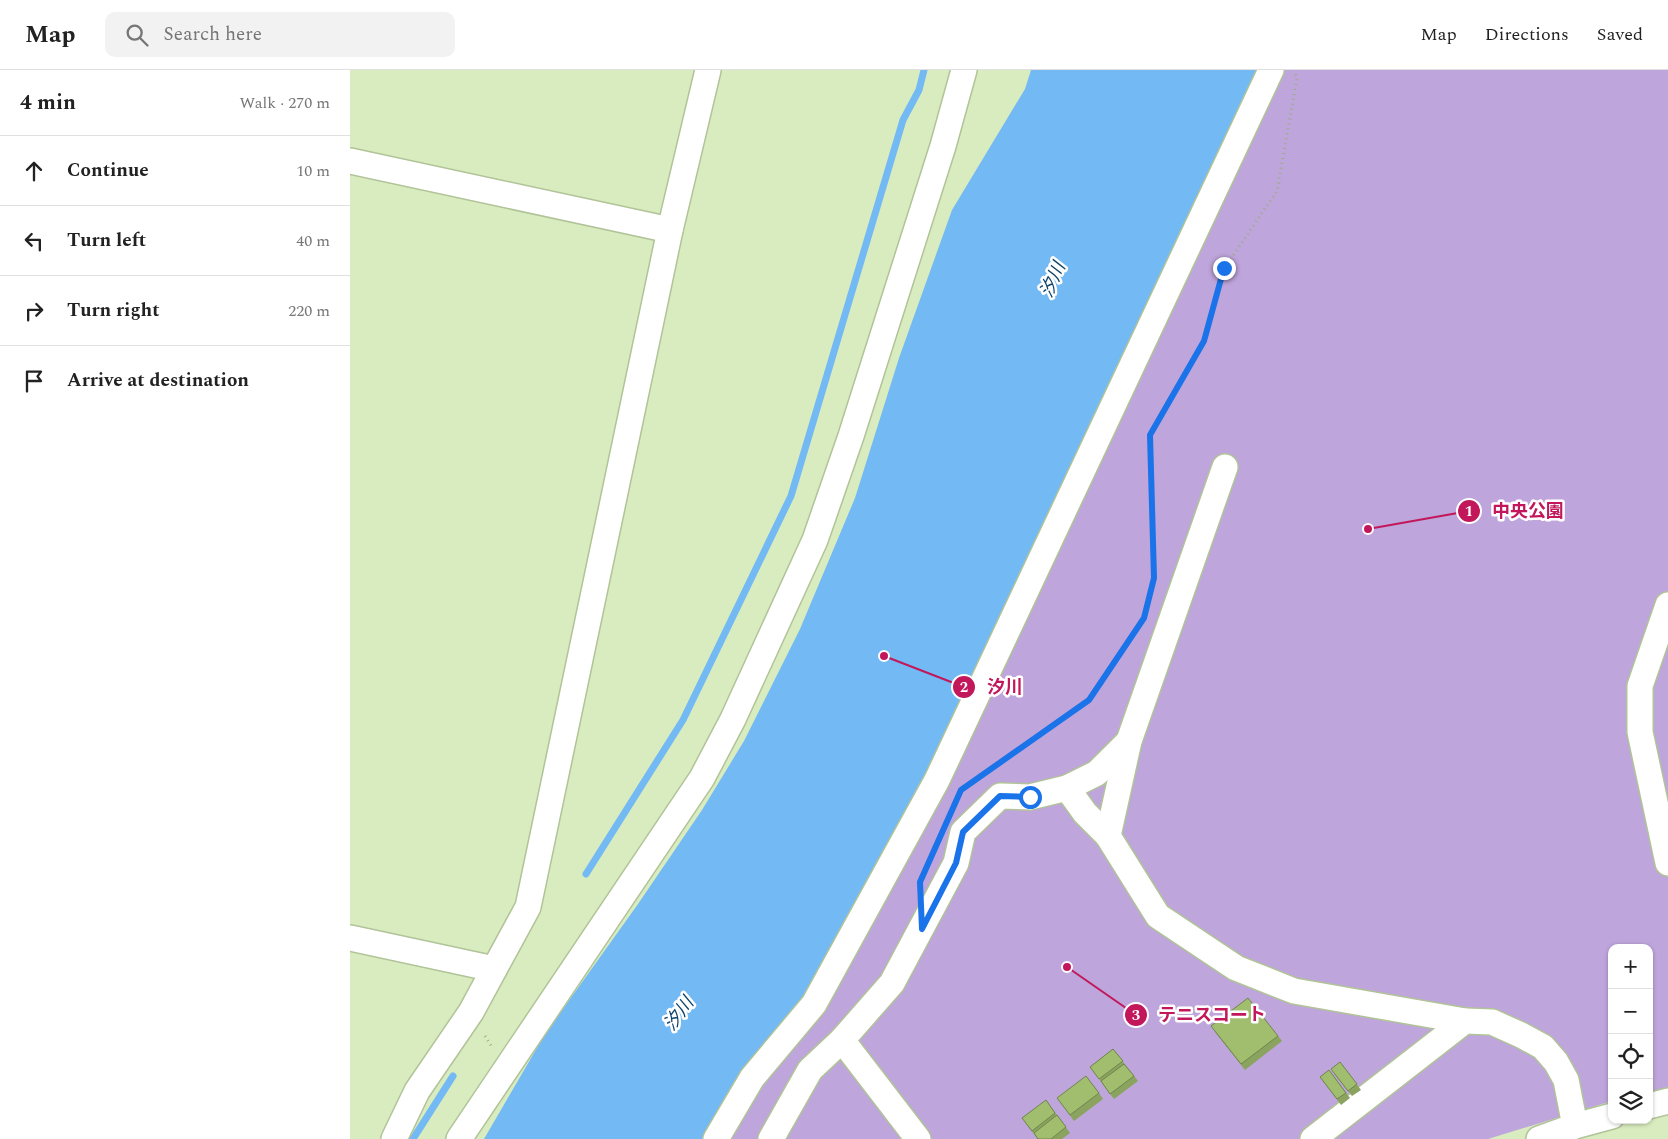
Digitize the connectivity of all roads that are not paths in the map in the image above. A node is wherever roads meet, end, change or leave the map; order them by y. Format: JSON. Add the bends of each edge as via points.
{"nodes":[{"id":1,"x":708,"y":70,"type":"edge"},
{"id":2,"x":964,"y":70,"type":"edge"},
{"id":3,"x":1270,"y":70,"type":"edge"},
{"id":4,"x":350,"y":161,"type":"edge"},
{"id":5,"x":670,"y":230,"type":"junction"},
{"id":6,"x":1226,"y":467,"type":"dead end"},
{"id":7,"x":1668,"y":605,"type":"edge"},
{"id":8,"x":1128,"y":741,"type":"junction"},
{"id":9,"x":1067,"y":788,"type":"junction"},
{"id":10,"x":1108,"y":836,"type":"junction"},
{"id":11,"x":1668,"y":863,"type":"edge"},
{"id":12,"x":350,"y":938,"type":"edge"},
{"id":13,"x":494,"y":969,"type":"junction"},
{"id":14,"x":1465,"y":1021,"type":"junction"},
{"id":15,"x":842,"y":1040,"type":"junction"},
{"id":16,"x":1668,"y":1101,"type":"edge"},
{"id":17,"x":1653,"y":1105,"type":"edge"},
{"id":18,"x":1608,"y":1117,"type":"edge"},
{"id":19,"x":1575,"y":1126,"type":"junction"},
{"id":20,"x":394,"y":1139,"type":"edge"},
{"id":21,"x":459,"y":1139,"type":"edge"},
{"id":22,"x":716,"y":1139,"type":"edge"},
{"id":23,"x":771,"y":1139,"type":"edge"},
{"id":24,"x":918,"y":1139,"type":"edge"},
{"id":25,"x":1313,"y":1139,"type":"edge"},
{"id":26,"x":1539,"y":1139,"type":"edge"}],
"edges":[{"from":1,"to":5,"type":"street"},
{"from":2,"to":21,"type":"street","via":[[857,418],[811,549],[733,719],[702,778]]},
{"from":3,"to":22,"type":"street","via":[[937,780],[814,1004],[752,1078]]},
{"from":4,"to":5,"type":"street"},
{"from":5,"to":13,"type":"street","via":[[528,908]]},
{"from":6,"to":8,"type":"street"},
{"from":7,"to":11,"type":"street","via":[[1640,686],[1640,732]]},
{"from":8,"to":9,"type":"street","via":[[1097,773]]},
{"from":8,"to":10,"type":"street"},
{"from":9,"to":10,"type":"street","via":[[1085,813]]},
{"from":9,"to":15,"type":"street","via":[[1030,797],[1000,796],[963,832],[956,863],[892,983]]},
{"from":10,"to":14,"type":"street","via":[[1158,916],[1236,968],[1294,990]]},
{"from":12,"to":13,"type":"street"},
{"from":13,"to":20,"type":"street","via":[[471,1012],[417,1091]]},
{"from":14,"to":19,"type":"street","via":[[1492,1022],[1542,1047],[1566,1080]]},
{"from":14,"to":25,"type":"street"},
{"from":15,"to":23,"type":"street","via":[[810,1070]]},
{"from":15,"to":24,"type":"street"},
{"from":16,"to":17,"type":"street"},
{"from":18,"to":19,"type":"street"},
{"from":19,"to":26,"type":"street"}]}
